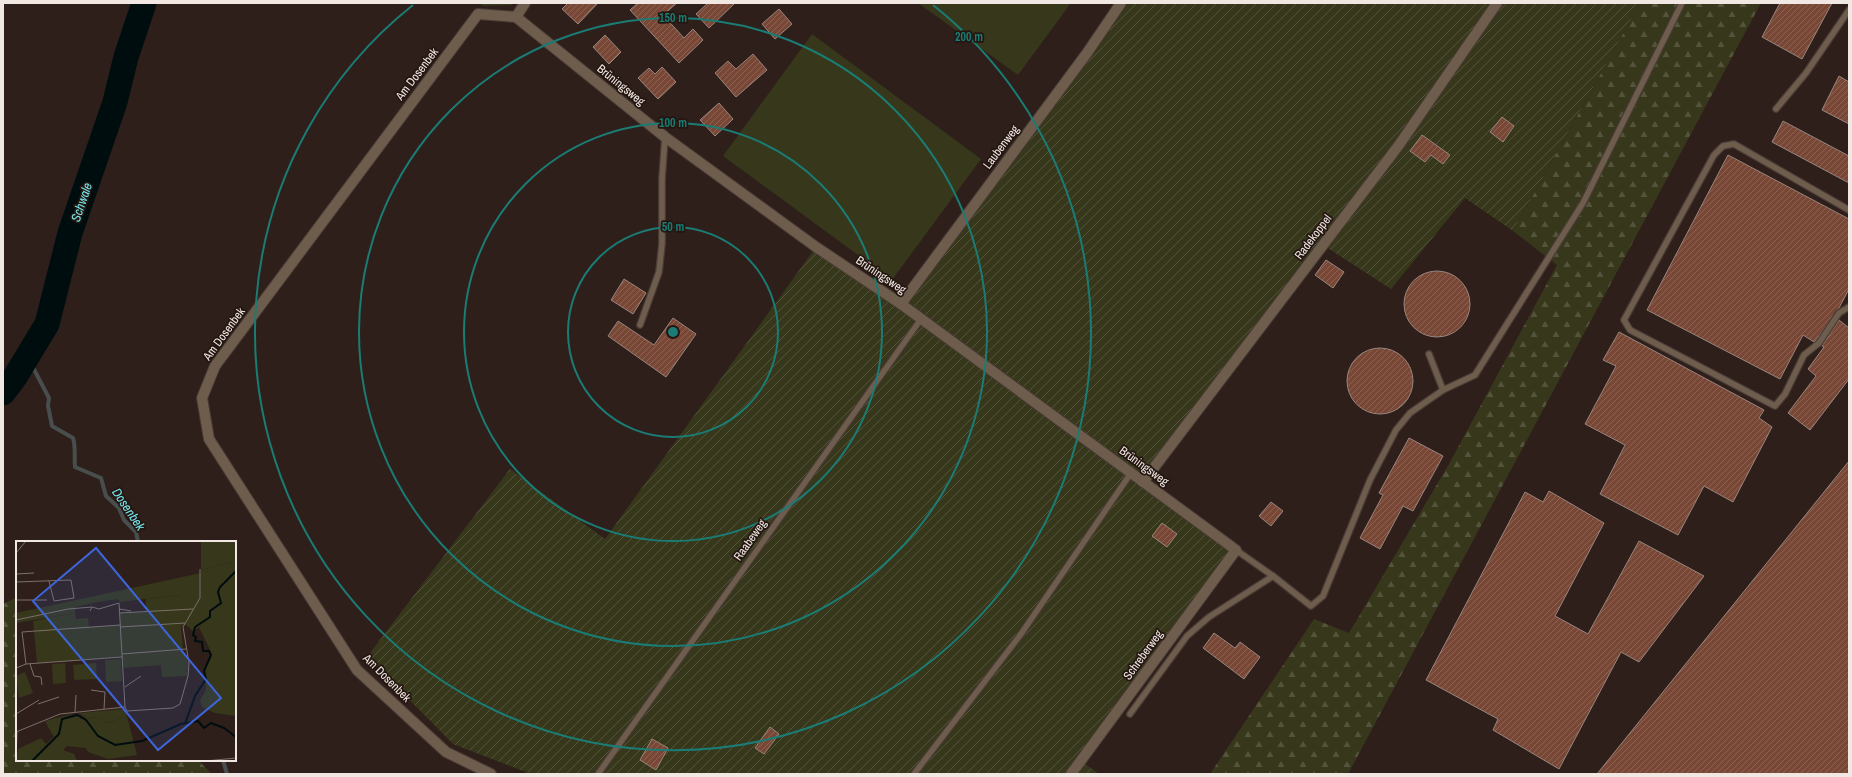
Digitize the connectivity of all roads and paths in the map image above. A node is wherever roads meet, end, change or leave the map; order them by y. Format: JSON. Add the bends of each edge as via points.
{"nodes":[{"id":1,"x":525,"y":3,"type":"edge"},
{"id":2,"x":1121,"y":3,"type":"edge"},
{"id":3,"x":1497,"y":3,"type":"edge"},
{"id":4,"x":1682,"y":3,"type":"edge"},
{"id":5,"x":1849,"y":10,"type":"edge"},
{"id":6,"x":516,"y":17,"type":"junction"},
{"id":7,"x":1776,"y":110,"type":"dead end"},
{"id":8,"x":665,"y":137,"type":"junction"},
{"id":9,"x":1849,"y":210,"type":"edge"},
{"id":10,"x":901,"y":304,"type":"junction"},
{"id":11,"x":1849,"y":307,"type":"edge"},
{"id":12,"x":921,"y":319,"type":"junction"},
{"id":13,"x":640,"y":325,"type":"dead end"},
{"id":14,"x":1429,"y":354,"type":"dead end"},
{"id":15,"x":1443,"y":390,"type":"junction"},
{"id":16,"x":1131,"y":473,"type":"junction"},
{"id":17,"x":1143,"y":482,"type":"junction"},
{"id":18,"x":1236,"y":550,"type":"junction"},
{"id":19,"x":1273,"y":576,"type":"junction"},
{"id":20,"x":1130,"y":714,"type":"dead end"},
{"id":21,"x":491,"y":774,"type":"edge"},
{"id":22,"x":598,"y":774,"type":"edge"},
{"id":23,"x":914,"y":774,"type":"edge"},
{"id":24,"x":1071,"y":774,"type":"edge"}],
"edges":[{"from":1,"to":6,"type":"street"},
{"from":2,"to":10,"type":"street","name":"Laubenweg","via":[[1087,53]]},
{"from":3,"to":17,"type":"street","name":"Radekoppel","via":[[1399,144]]},
{"from":4,"to":15,"type":"lane","via":[[1583,203],[1475,375]]},
{"from":5,"to":7,"type":"lane","via":[[1806,73]]},
{"from":6,"to":8,"type":"street","name":"Brüningsweg"},
{"from":6,"to":21,"type":"street","name":"Am Dosenbek","via":[[478,14],[215,366],[202,398],[209,439],[357,670],[446,752]]},
{"from":8,"to":10,"type":"street","name":"Brüningsweg","via":[[816,247]]},
{"from":8,"to":13,"type":"lane","via":[[659,272]]},
{"from":9,"to":11,"type":"lane","via":[[1734,144],[1723,146],[1714,155],[1624,320],[1630,330],[1775,406],[1785,394],[1804,355],[1819,343],[1839,313]]},
{"from":10,"to":12,"type":"street","name":"Brüningsweg"},
{"from":12,"to":16,"type":"street","name":"Brüningsweg"},
{"from":12,"to":22,"type":"lane","name":"Raabeweg"},
{"from":14,"to":15,"type":"lane"},
{"from":15,"to":19,"type":"lane","via":[[1410,413],[1396,430],[1370,480],[1323,596],[1312,606]]},
{"from":16,"to":17,"type":"street","name":"Brüningsweg"},
{"from":16,"to":23,"type":"lane","via":[[1021,634]]},
{"from":17,"to":18,"type":"street","name":"Brüningsweg"},
{"from":18,"to":19,"type":"lane"},
{"from":18,"to":24,"type":"street","name":"Schreberweg"},
{"from":19,"to":20,"type":"lane","via":[[1209,617],[1187,636]]}]}
